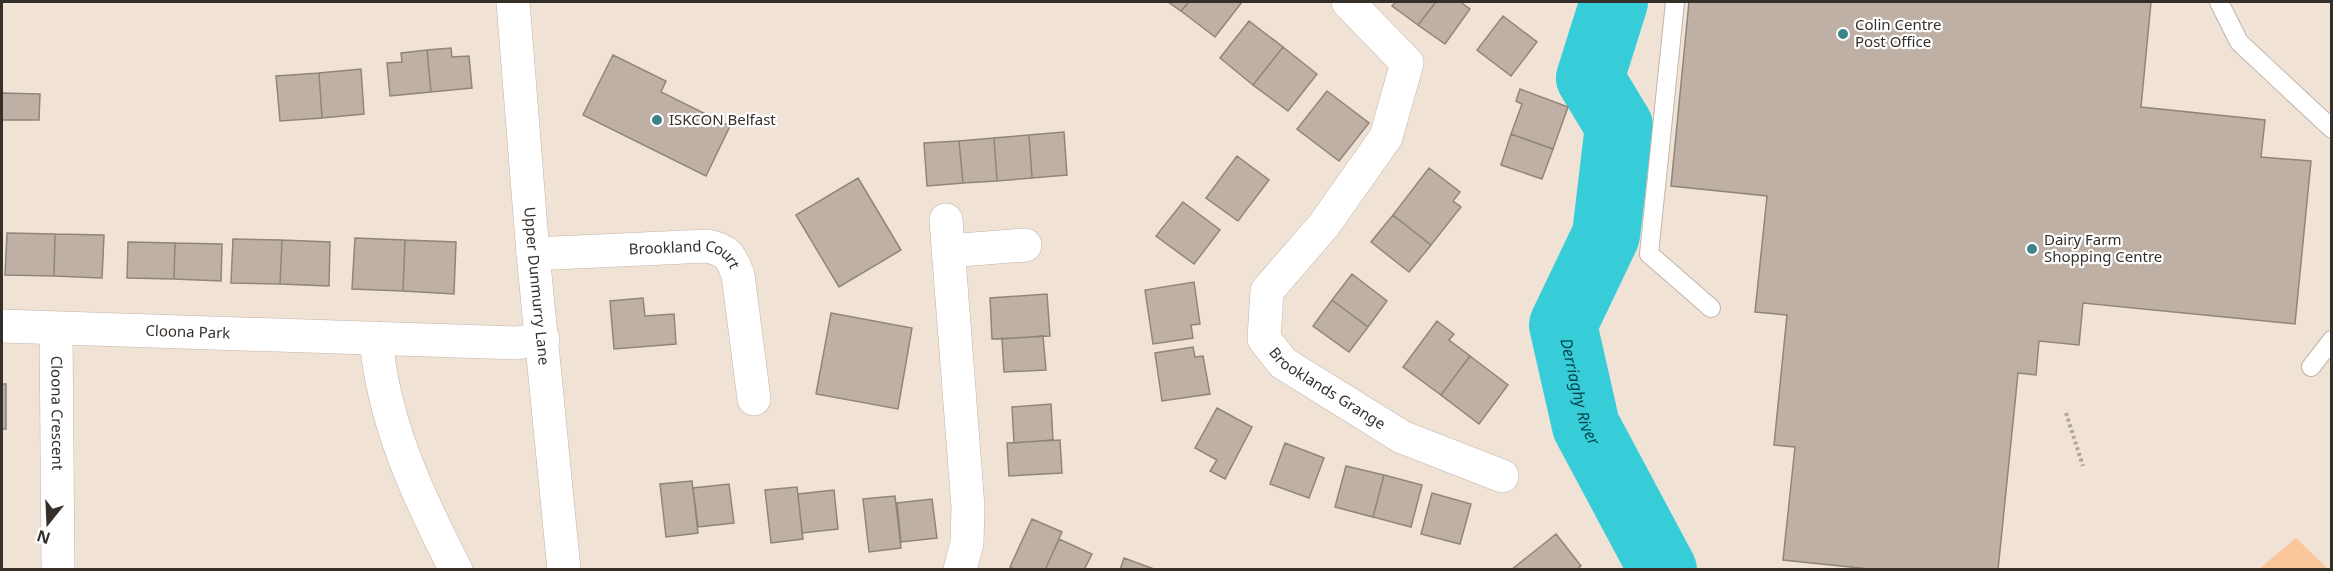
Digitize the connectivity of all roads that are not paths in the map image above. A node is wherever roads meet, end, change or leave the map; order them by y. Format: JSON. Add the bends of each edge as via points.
{"nodes":[{"id":1,"x":513,"y":2,"type":"edge"},
{"id":2,"x":1348,"y":2,"type":"edge"},
{"id":3,"x":1675,"y":2,"type":"edge"},
{"id":4,"x":2218,"y":2,"type":"edge"},
{"id":5,"x":2331,"y":129,"type":"edge"},
{"id":6,"x":1025,"y":244,"type":"dead end"},
{"id":7,"x":533,"y":254,"type":"junction"},
{"id":8,"x":1711,"y":308,"type":"dead end"},
{"id":9,"x":2,"y":326,"type":"edge"},
{"id":10,"x":56,"y":329,"type":"junction"},
{"id":11,"x":376,"y":338,"type":"junction"},
{"id":12,"x":543,"y":339,"type":"junction"},
{"id":13,"x":2331,"y":340,"type":"edge"},
{"id":14,"x":2311,"y":366,"type":"dead end"},
{"id":15,"x":754,"y":399,"type":"dead end"},
{"id":16,"x":1502,"y":476,"type":"dead end"},
{"id":17,"x":58,"y":570,"type":"edge"},
{"id":18,"x":456,"y":570,"type":"edge"},
{"id":19,"x":564,"y":570,"type":"edge"},
{"id":20,"x":960,"y":570,"type":"edge"}],
"edges":[{"from":1,"to":7,"type":"street","name":"Upper Dunmurry Lane"},
{"from":2,"to":16,"type":"street","name":"Brooklands Grange","via":[[1407,63],[1386,137],[1324,225],[1267,291],[1264,339],[1283,363],[1402,437]]},
{"from":3,"to":8,"type":"lane","via":[[1649,254]]},
{"from":4,"to":5,"type":"lane","via":[[2239,42]]},
{"from":6,"to":20,"type":"street","via":[[947,235],[968,507],[967,543]]},
{"from":7,"to":12,"type":"street","name":"Upper Dunmurry Lane"},
{"from":7,"to":15,"type":"street","name":"Brookland Court","via":[[707,246],[721,249],[732,259],[738,275]]},
{"from":9,"to":10,"type":"street","name":"Cloona Park"},
{"from":10,"to":11,"type":"street","name":"Cloona Park"},
{"from":10,"to":17,"type":"street","name":"Cloona Crescent"},
{"from":11,"to":12,"type":"street","name":"Cloona Park","via":[[516,343]]},
{"from":11,"to":18,"type":"street","via":[[383,391],[396,438],[418,496]]},
{"from":12,"to":19,"type":"street","name":"Upper Dunmurry Lane"},
{"from":13,"to":14,"type":"lane"}]}
